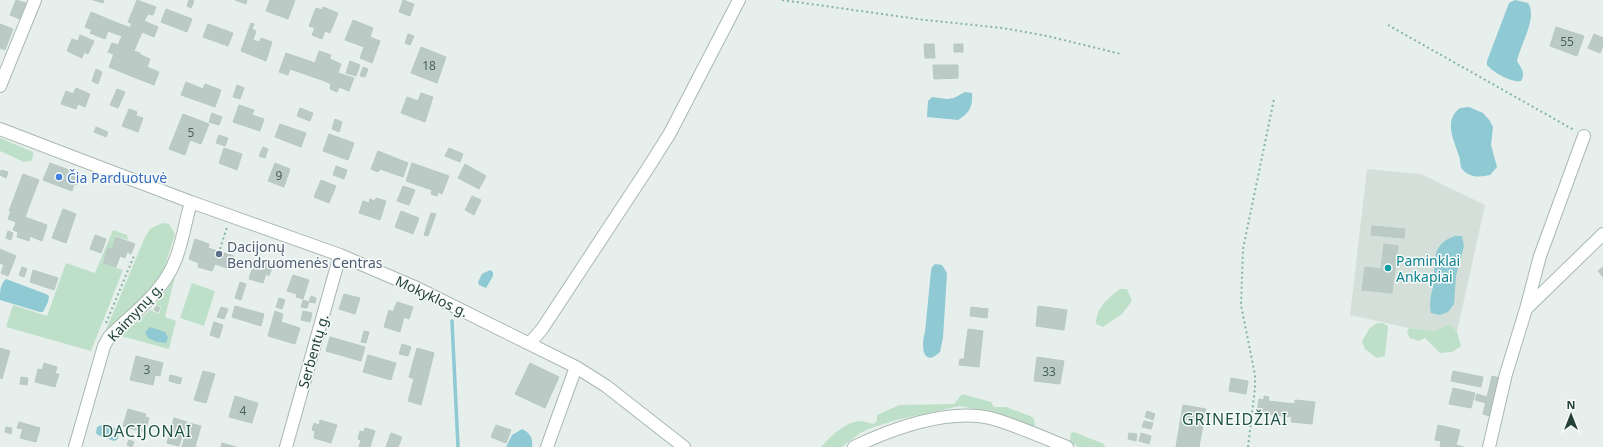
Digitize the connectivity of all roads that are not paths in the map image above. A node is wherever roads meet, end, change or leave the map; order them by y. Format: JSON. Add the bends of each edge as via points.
{"nodes":[{"id":1,"x":35,"y":0,"type":"edge"},
{"id":2,"x":738,"y":0,"type":"edge"},
{"id":3,"x":0,"y":86,"type":"edge"},
{"id":4,"x":0,"y":129,"type":"edge"},
{"id":5,"x":1584,"y":136,"type":"road end"},
{"id":6,"x":191,"y":202,"type":"junction"},
{"id":7,"x":1603,"y":234,"type":"edge"},
{"id":8,"x":340,"y":255,"type":"junction"},
{"id":9,"x":1526,"y":309,"type":"junction"},
{"id":10,"x":530,"y":343,"type":"junction"},
{"id":11,"x":576,"y":367,"type":"junction"},
{"id":12,"x":75,"y":447,"type":"edge"},
{"id":13,"x":286,"y":447,"type":"edge"},
{"id":14,"x":547,"y":447,"type":"edge"},
{"id":15,"x":684,"y":447,"type":"edge"},
{"id":16,"x":854,"y":447,"type":"edge"},
{"id":17,"x":1067,"y":447,"type":"edge"},
{"id":18,"x":1489,"y":447,"type":"edge"}],
"edges":[{"from":1,"to":3,"type":"street"},
{"from":2,"to":10,"type":"street","via":[[670,133],[542,329]]},
{"from":4,"to":6,"type":"street","name":"Mokyklos g."},
{"from":5,"to":9,"type":"street","via":[[1540,256]]},
{"from":6,"to":8,"type":"street","name":"Mokyklos g."},
{"from":6,"to":12,"type":"street","name":"Kaimynų g.","via":[[180,245],[169,274],[154,296],[109,337],[104,346]]},
{"from":7,"to":9,"type":"street"},
{"from":8,"to":10,"type":"street","name":"Mokyklos g.","via":[[417,288]]},
{"from":8,"to":13,"type":"street","name":"Serbentų g."},
{"from":9,"to":18,"type":"street","via":[[1506,374]]},
{"from":10,"to":11,"type":"street","name":"Mokyklos g."},
{"from":11,"to":14,"type":"street"},
{"from":11,"to":15,"type":"street","name":"Mokyklos g.","via":[[606,386]]},
{"from":16,"to":17,"type":"street","via":[[898,428],[962,415],[988,418]]}]}
